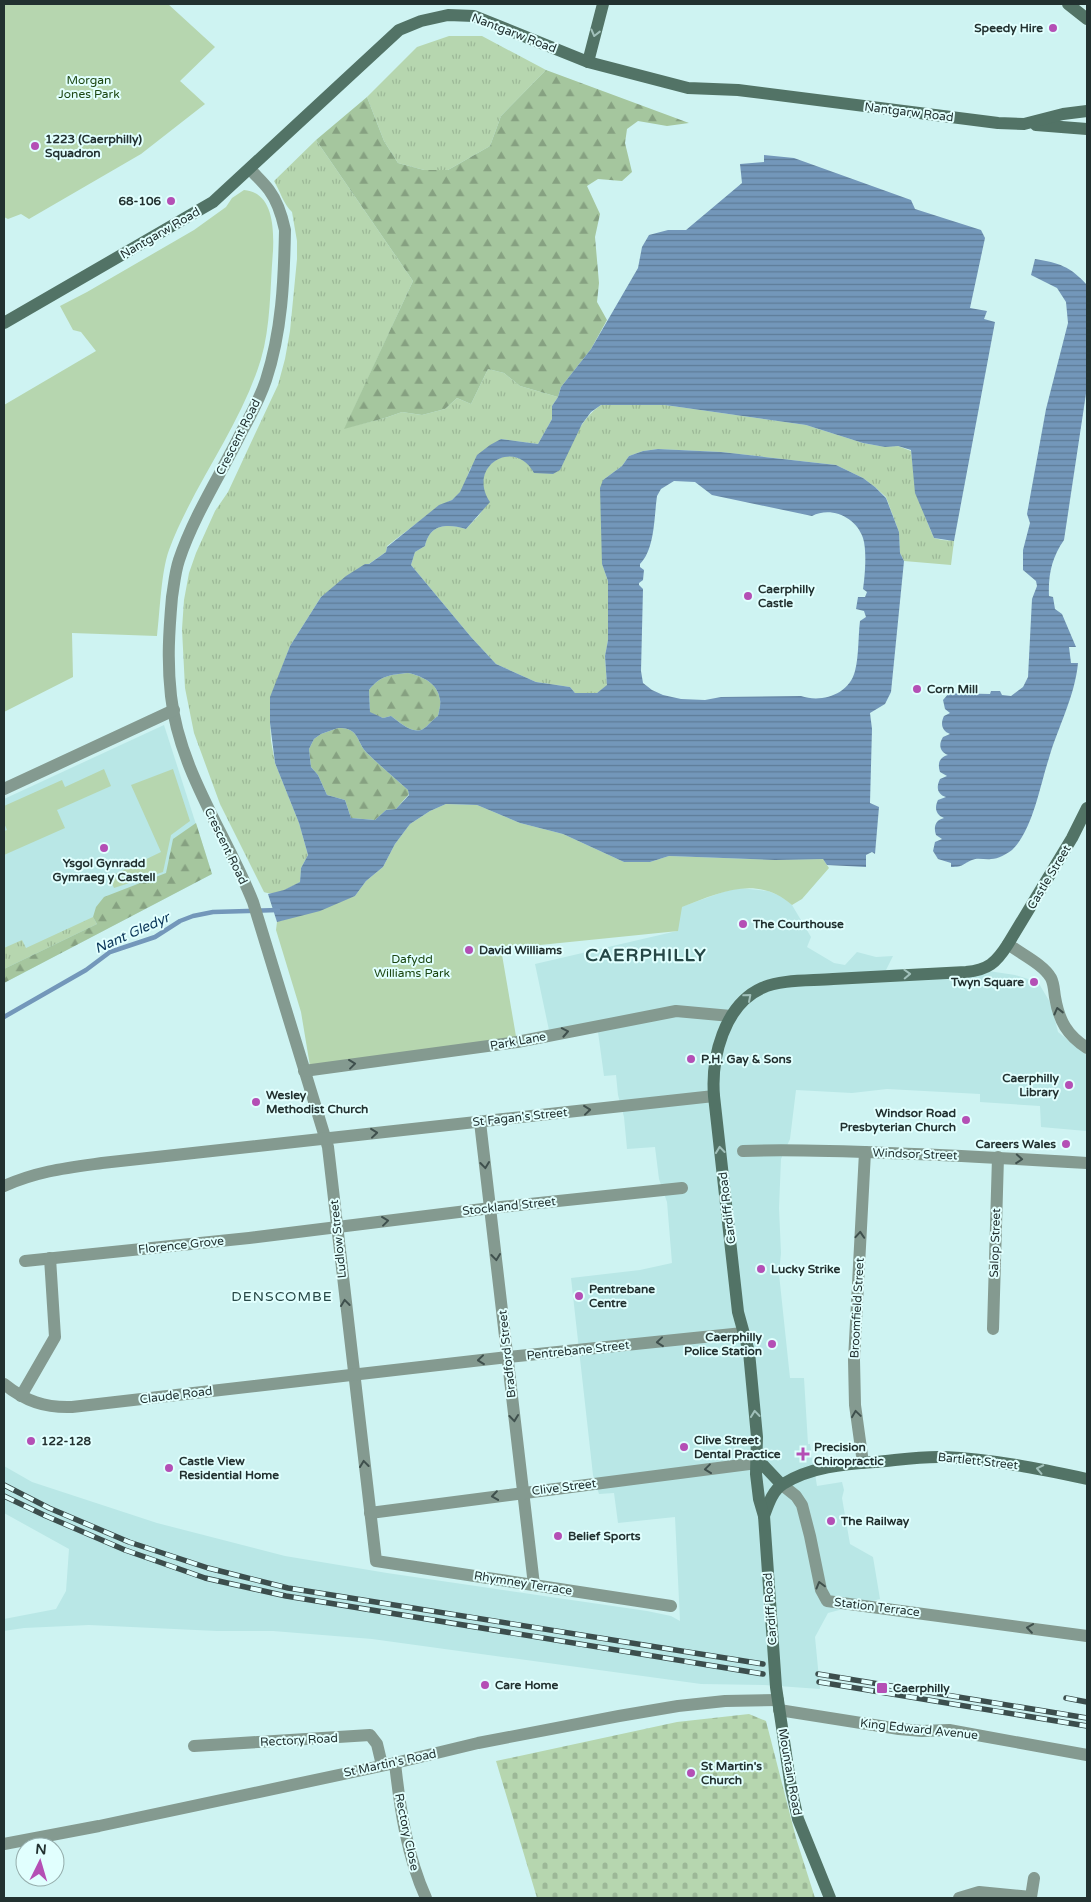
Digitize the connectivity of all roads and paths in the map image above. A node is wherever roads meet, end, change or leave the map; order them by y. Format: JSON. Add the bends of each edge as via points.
{"nodes":[{"id":1,"x":603,"y":4,"type":"edge"},
{"id":2,"x":1068,"y":4,"type":"edge"},
{"id":3,"x":1087,"y":19,"type":"edge"},
{"id":4,"x":588,"y":62,"type":"junction"},
{"id":5,"x":1087,"y":105,"type":"edge"},
{"id":6,"x":1087,"y":111,"type":"edge"},
{"id":7,"x":1063,"y":114,"type":"junction"},
{"id":8,"x":1024,"y":124,"type":"junction"},
{"id":9,"x":1085,"y":128,"type":"edge"},
{"id":10,"x":250,"y":169,"type":"junction"},
{"id":11,"x":4,"y":323,"type":"edge"},
{"id":12,"x":174,"y":710,"type":"junction"},
{"id":13,"x":4,"y":789,"type":"edge"},
{"id":14,"x":1087,"y":808,"type":"edge"},
{"id":15,"x":259,"y":922,"type":"joint"},
{"id":16,"x":1008,"y":944,"type":"junction"},
{"id":17,"x":731,"y":1016,"type":"junction"},
{"id":18,"x":1087,"y":1048,"type":"edge"},
{"id":19,"x":304,"y":1070,"type":"junction"},
{"id":20,"x":714,"y":1096,"type":"junction"},
{"id":21,"x":480,"y":1122,"type":"junction"},
{"id":22,"x":325,"y":1138,"type":"junction"},
{"id":23,"x":743,"y":1151,"type":"dead end"},
{"id":24,"x":865,"y":1152,"type":"junction"},
{"id":25,"x":998,"y":1157,"type":"junction"},
{"id":26,"x":1087,"y":1163,"type":"edge"},
{"id":27,"x":4,"y":1186,"type":"edge"},
{"id":28,"x":682,"y":1188,"type":"dead end"},
{"id":29,"x":491,"y":1208,"type":"junction"},
{"id":30,"x":336,"y":1226,"type":"junction"},
{"id":31,"x":50,"y":1258,"type":"junction"},
{"id":32,"x":25,"y":1261,"type":"dead end"},
{"id":33,"x":993,"y":1329,"type":"dead end"},
{"id":34,"x":743,"y":1333,"type":"junction"},
{"id":35,"x":508,"y":1357,"type":"junction"},
{"id":36,"x":354,"y":1376,"type":"junction"},
{"id":37,"x":4,"y":1384,"type":"edge"},
{"id":38,"x":21,"y":1396,"type":"junction"},
{"id":39,"x":757,"y":1463,"type":"junction"},
{"id":40,"x":863,"y":1463,"type":"junction"},
{"id":41,"x":1087,"y":1479,"type":"edge"},
{"id":42,"x":781,"y":1484,"type":"junction"},
{"id":43,"x":523,"y":1493,"type":"junction"},
{"id":44,"x":370,"y":1513,"type":"junction"},
{"id":45,"x":764,"y":1516,"type":"junction"},
{"id":46,"x":376,"y":1561,"type":"joint"},
{"id":47,"x":534,"y":1585,"type":"junction"},
{"id":48,"x":671,"y":1606,"type":"dead end"},
{"id":49,"x":1087,"y":1636,"type":"edge"},
{"id":50,"x":779,"y":1705,"type":"junction"},
{"id":51,"x":194,"y":1746,"type":"dead end"},
{"id":52,"x":1087,"y":1755,"type":"edge"},
{"id":53,"x":395,"y":1763,"type":"junction"},
{"id":54,"x":382,"y":1765,"type":"junction"},
{"id":55,"x":4,"y":1844,"type":"edge"},
{"id":56,"x":1034,"y":1878,"type":"dead end"},
{"id":57,"x":426,"y":1898,"type":"edge"},
{"id":58,"x":830,"y":1898,"type":"edge"},
{"id":59,"x":959,"y":1898,"type":"edge"}],
"edges":[{"from":1,"to":4,"type":"main road","one_way":true},
{"from":2,"to":3,"type":"main road"},
{"from":4,"to":8,"type":"main road","name":"Nantgarw Road","via":[[688,88],[738,90]]},
{"from":4,"to":10,"type":"main road","name":"Nantgarw Road","via":[[474,16],[448,15],[422,21],[399,30]]},
{"from":5,"to":7,"type":"main road"},
{"from":6,"to":7,"type":"main road","name":"Nantgarw Road"},
{"from":7,"to":8,"type":"main road","name":"Nantgarw Road"},
{"from":8,"to":9,"type":"main road"},
{"from":10,"to":11,"type":"main road","name":"Nantgarw Road","via":[[204,207]]},
{"from":10,"to":12,"type":"street","name":"Crescent Road","via":[[268,189],[283,221],[282,303],[275,350],[265,382],[178,562],[168,639]]},
{"from":12,"to":13,"type":"street"},
{"from":12,"to":15,"type":"street","name":"Crescent Road","via":[[182,743],[203,798],[241,872]]},
{"from":14,"to":16,"type":"main road","name":"Castle Street"},
{"from":15,"to":19,"type":"street","name":"Ludlow Street"},
{"from":17,"to":16,"type":"main road","name":"Cardiff Road","one_way":true,"via":[[754,992],[767,986],[976,971],[991,964]]},
{"from":18,"to":16,"type":"street","one_way":true,"via":[[1063,1025],[1051,978]]},
{"from":19,"to":17,"type":"street","name":"Park Lane","one_way":true,"via":[[516,1042],[676,1011]]},
{"from":17,"to":20,"type":"main road","name":"Cardiff Road","via":[[722,1035],[716,1062]]},
{"from":19,"to":22,"type":"street","name":"Ludlow Street"},
{"from":21,"to":20,"type":"street","name":"St Fagan's Street","one_way":true},
{"from":34,"to":20,"type":"main road","name":"Cardiff Road","one_way":true},
{"from":22,"to":21,"type":"street","name":"St Fagan's Street","one_way":true},
{"from":21,"to":29,"type":"street","name":"Bradford Street","one_way":true},
{"from":22,"to":27,"type":"street","via":[[52,1170]]},
{"from":22,"to":30,"type":"street","name":"Ludlow Street"},
{"from":23,"to":24,"type":"street","name":"Windsor Street"},
{"from":24,"to":25,"type":"street","name":"Windsor Street"},
{"from":40,"to":24,"type":"street","name":"Broomfield Street","one_way":true,"via":[[855,1405],[854,1360]]},
{"from":25,"to":26,"type":"street","name":"Windsor Street","one_way":true},
{"from":25,"to":33,"type":"street","name":"Salop Street"},
{"from":28,"to":29,"type":"street","name":"Stockland Street"},
{"from":30,"to":29,"type":"street","name":"Stockland Street","one_way":true},
{"from":29,"to":35,"type":"street","name":"Bradford Street","one_way":true},
{"from":30,"to":31,"type":"street","name":"Florence Grove"},
{"from":36,"to":30,"type":"street","name":"Ludlow Street","one_way":true},
{"from":31,"to":32,"type":"street","name":"Florence Grove"},
{"from":31,"to":38,"type":"street","via":[[56,1337]]},
{"from":34,"to":35,"type":"street","name":"Pentrebane Street","one_way":true},
{"from":39,"to":34,"type":"main road","name":"Cardiff Road","one_way":true,"via":[[749,1352]]},
{"from":35,"to":36,"type":"street","name":"Pentrebane Street","one_way":true},
{"from":35,"to":43,"type":"street","name":"Bradford Street","one_way":true},
{"from":36,"to":38,"type":"street","name":"Claude Road","via":[[72,1407],[40,1405]]},
{"from":44,"to":36,"type":"street","name":"Ludlow Street","one_way":true},
{"from":37,"to":38,"type":"street","name":"Claude Road"},
{"from":39,"to":42,"type":"main road","name":"Station Terrace"},
{"from":39,"to":43,"type":"street","name":"Clive Street","one_way":true},
{"from":39,"to":45,"type":"main road","name":"Cardiff Road","via":[[759,1499]]},
{"from":41,"to":40,"type":"main road","name":"Bartlett Street","one_way":true,"via":[[1019,1465],[954,1458]]},
{"from":40,"to":42,"type":"main road","name":"Bartlett Street","via":[[824,1468]]},
{"from":42,"to":45,"type":"main road","via":[[771,1496]]},
{"from":49,"to":42,"type":"street","name":"Station Terrace","one_way":true,"via":[[827,1601],[820,1590],[802,1505]]},
{"from":43,"to":44,"type":"street","name":"Clive Street","one_way":true},
{"from":43,"to":47,"type":"street","name":"Bradford Street"},
{"from":44,"to":46,"type":"street","name":"Ludlow Street"},
{"from":45,"to":50,"type":"main road","name":"Cardiff Road"},
{"from":46,"to":47,"type":"street","name":"Rhymney Terrace"},
{"from":47,"to":48,"type":"street","name":"Rhymney Terrace"},
{"from":50,"to":52,"type":"street","name":"King Edward Avenue","via":[[899,1729],[948,1730]]},
{"from":50,"to":53,"type":"street","name":"St Martin's Road","via":[[725,1701],[649,1711],[478,1743]]},
{"from":50,"to":58,"type":"main road","name":"Mountain Road","via":[[798,1819]]},
{"from":51,"to":54,"type":"street","name":"Rectory Road","via":[[370,1735],[377,1744]]},
{"from":53,"to":54,"type":"street","name":"St Martin's Road"},
{"from":53,"to":57,"type":"street","name":"Rectory Close","via":[[400,1807],[417,1878]]},
{"from":54,"to":55,"type":"street","name":"St Martin's Road"},
{"from":56,"to":59,"type":"street","via":[[1031,1897],[979,1892]]}]}
